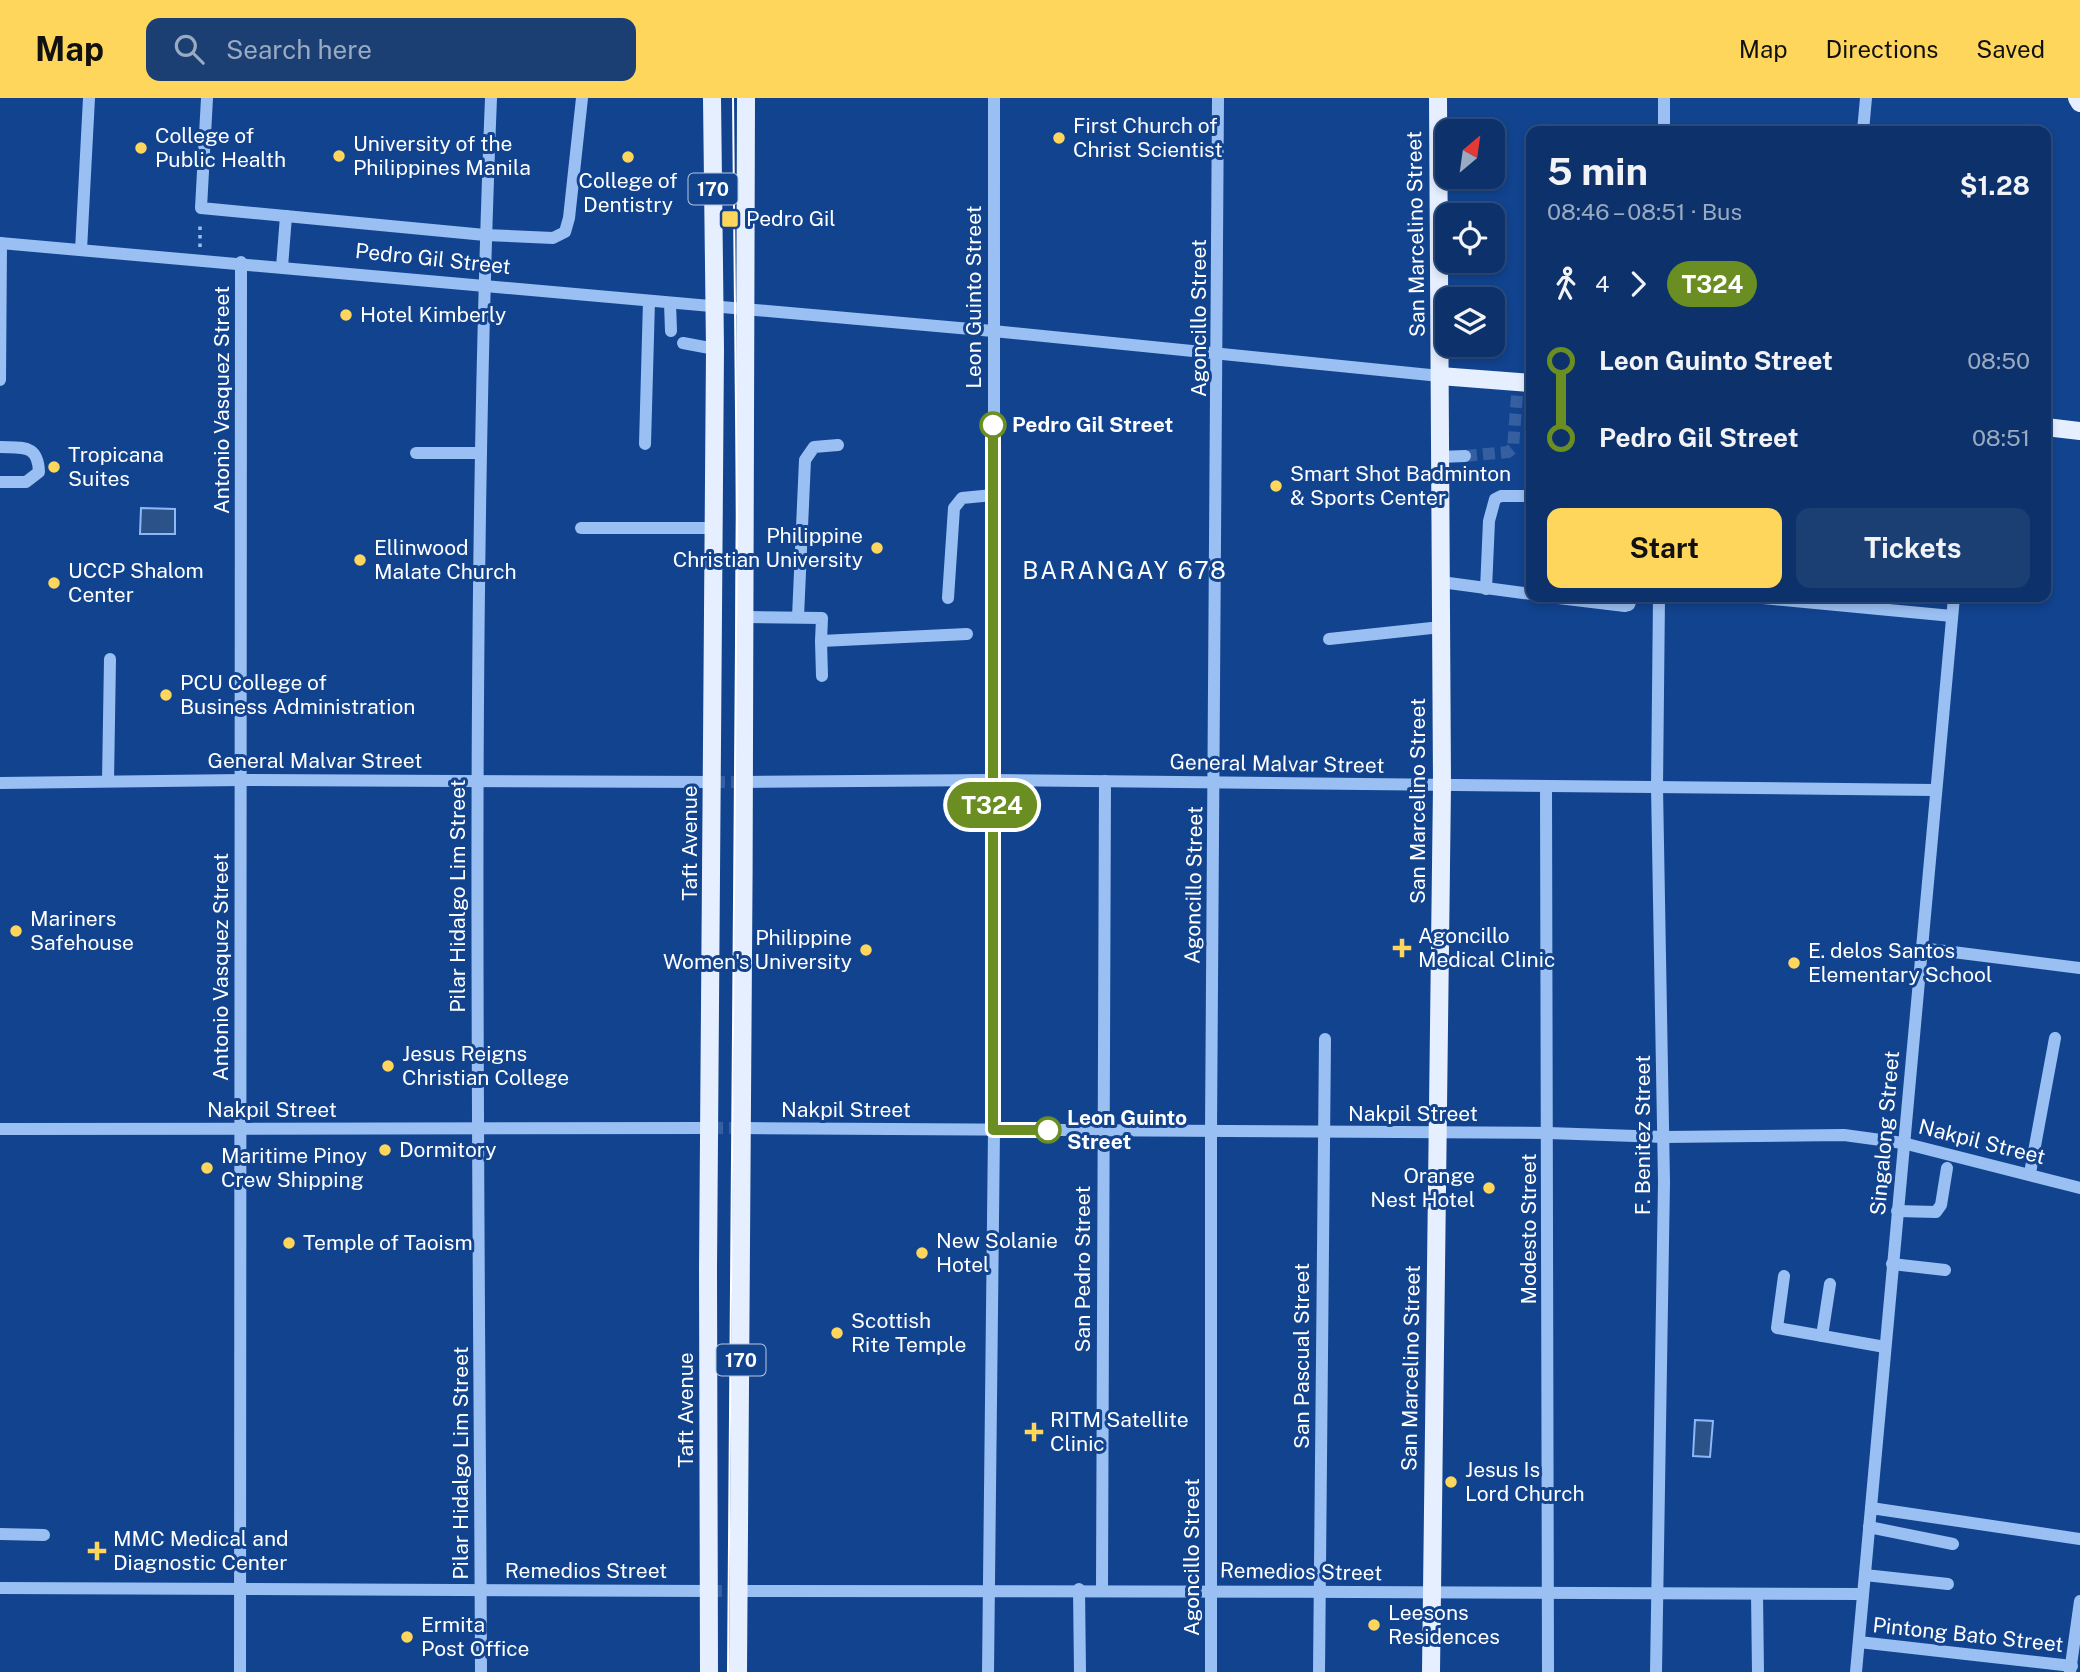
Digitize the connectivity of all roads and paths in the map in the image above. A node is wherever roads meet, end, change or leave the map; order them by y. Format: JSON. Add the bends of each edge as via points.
{"nodes":[{"id":1,"x":89,"y":98,"type":"edge"},
{"id":2,"x":207,"y":98,"type":"edge"},
{"id":3,"x":491,"y":98,"type":"edge"},
{"id":4,"x":582,"y":98,"type":"edge"},
{"id":5,"x":712,"y":98,"type":"edge"},
{"id":6,"x":746,"y":98,"type":"edge"},
{"id":7,"x":994,"y":98,"type":"edge"},
{"id":8,"x":1218,"y":98,"type":"edge"},
{"id":9,"x":1437,"y":98,"type":"edge"},
{"id":10,"x":1664,"y":98,"type":"edge"},
{"id":11,"x":1866,"y":98,"type":"edge"},
{"id":12,"x":2077,"y":98,"type":"edge"},
{"id":13,"x":2080,"y":103,"type":"edge"},
{"id":14,"x":1664,"y":126,"type":"edge"},
{"id":15,"x":1863,"y":126,"type":"edge"},
{"id":16,"x":286,"y":216,"type":"junction"},
{"id":17,"x":200,"y":232,"type":"dead end"},
{"id":18,"x":485,"y":236,"type":"junction"},
{"id":19,"x":0,"y":243,"type":"edge"},
{"id":20,"x":200,"y":249,"type":"dead end"},
{"id":21,"x":81,"y":250,"type":"junction"},
{"id":22,"x":241,"y":262,"type":"junction"},
{"id":23,"x":282,"y":267,"type":"junction"},
{"id":24,"x":485,"y":288,"type":"junction"},
{"id":25,"x":649,"y":302,"type":"junction"},
{"id":26,"x":670,"y":303,"type":"junction"},
{"id":27,"x":715,"y":307,"type":"junction"},
{"id":28,"x":747,"y":310,"type":"junction"},
{"id":29,"x":671,"y":331,"type":"dead end"},
{"id":30,"x":993,"y":331,"type":"junction"},
{"id":31,"x":684,"y":343,"type":"dead end"},
{"id":32,"x":715,"y":349,"type":"junction"},
{"id":33,"x":1219,"y":355,"type":"junction"},
{"id":34,"x":1440,"y":376,"type":"junction"},
{"id":35,"x":0,"y":380,"type":"edge"},
{"id":36,"x":1522,"y":387,"type":"edge"},
{"id":37,"x":2051,"y":428,"type":"edge"},
{"id":38,"x":2080,"y":431,"type":"edge"},
{"id":39,"x":645,"y":444,"type":"dead end"},
{"id":40,"x":838,"y":445,"type":"dead end"},
{"id":41,"x":0,"y":447,"type":"edge"},
{"id":42,"x":416,"y":453,"type":"dead end"},
{"id":43,"x":481,"y":453,"type":"junction"},
{"id":44,"x":1465,"y":456,"type":"tunnel mouth"},
{"id":45,"x":1439,"y":457,"type":"junction"},
{"id":46,"x":0,"y":482,"type":"edge"},
{"id":47,"x":993,"y":495,"type":"junction"},
{"id":48,"x":1526,"y":496,"type":"edge"},
{"id":49,"x":581,"y":528,"type":"dead end"},
{"id":50,"x":714,"y":528,"type":"junction"},
{"id":51,"x":1441,"y":582,"type":"junction"},
{"id":52,"x":1486,"y":589,"type":"junction"},
{"id":53,"x":1526,"y":593,"type":"edge"},
{"id":54,"x":948,"y":598,"type":"dead end"},
{"id":55,"x":1592,"y":602,"type":"edge"},
{"id":56,"x":1628,"y":602,"type":"edge"},
{"id":57,"x":1659,"y":602,"type":"edge"},
{"id":58,"x":1805,"y":602,"type":"edge"},
{"id":59,"x":1953,"y":602,"type":"edge"},
{"id":60,"x":1952,"y":616,"type":"junction"},
{"id":61,"x":747,"y":617,"type":"junction"},
{"id":62,"x":798,"y":617,"type":"junction"},
{"id":63,"x":1441,"y":627,"type":"junction"},
{"id":64,"x":967,"y":635,"type":"dead end"},
{"id":65,"x":1329,"y":639,"type":"dead end"},
{"id":66,"x":821,"y":641,"type":"junction"},
{"id":67,"x":110,"y":659,"type":"dead end"},
{"id":68,"x":822,"y":676,"type":"dead end"},
{"id":69,"x":241,"y":780,"type":"junction"},
{"id":70,"x":992,"y":780,"type":"junction"},
{"id":71,"x":108,"y":781,"type":"junction"},
{"id":72,"x":478,"y":781,"type":"junction"},
{"id":73,"x":1105,"y":781,"type":"junction"},
{"id":74,"x":713,"y":782,"type":"junction"},
{"id":75,"x":746,"y":782,"type":"junction"},
{"id":76,"x":1215,"y":782,"type":"junction"},
{"id":77,"x":0,"y":783,"type":"edge"},
{"id":78,"x":1442,"y":785,"type":"junction"},
{"id":79,"x":1546,"y":786,"type":"junction"},
{"id":80,"x":1657,"y":787,"type":"junction"},
{"id":81,"x":1934,"y":790,"type":"junction"},
{"id":82,"x":1921,"y":948,"type":"junction"},
{"id":83,"x":2080,"y":968,"type":"edge"},
{"id":84,"x":2055,"y":1038,"type":"dead end"},
{"id":85,"x":1325,"y":1039,"type":"dead end"},
{"id":86,"x":711,"y":1128,"type":"junction"},
{"id":87,"x":740,"y":1128,"type":"junction"},
{"id":88,"x":0,"y":1129,"type":"edge"},
{"id":89,"x":240,"y":1129,"type":"junction"},
{"id":90,"x":477,"y":1130,"type":"junction"},
{"id":91,"x":993,"y":1130,"type":"junction"},
{"id":92,"x":1102,"y":1131,"type":"junction"},
{"id":93,"x":1210,"y":1131,"type":"junction"},
{"id":94,"x":1322,"y":1133,"type":"junction"},
{"id":95,"x":1548,"y":1133,"type":"junction"},
{"id":96,"x":1436,"y":1134,"type":"junction"},
{"id":97,"x":1664,"y":1137,"type":"junction"},
{"id":98,"x":1903,"y":1143,"type":"junction"},
{"id":99,"x":1947,"y":1168,"type":"dead end"},
{"id":100,"x":2030,"y":1173,"type":"junction"},
{"id":101,"x":2080,"y":1188,"type":"edge"},
{"id":102,"x":1897,"y":1211,"type":"junction"},
{"id":103,"x":1892,"y":1264,"type":"junction"},
{"id":104,"x":1945,"y":1270,"type":"dead end"},
{"id":105,"x":1784,"y":1276,"type":"dead end"},
{"id":106,"x":1830,"y":1284,"type":"dead end"},
{"id":107,"x":1822,"y":1336,"type":"junction"},
{"id":108,"x":1885,"y":1347,"type":"junction"},
{"id":109,"x":1871,"y":1508,"type":"junction"},
{"id":110,"x":1869,"y":1527,"type":"junction"},
{"id":111,"x":0,"y":1534,"type":"edge"},
{"id":112,"x":44,"y":1535,"type":"dead end"},
{"id":113,"x":2080,"y":1539,"type":"edge"},
{"id":114,"x":1953,"y":1544,"type":"dead end"},
{"id":115,"x":1865,"y":1575,"type":"junction"},
{"id":116,"x":1948,"y":1584,"type":"dead end"},
{"id":117,"x":240,"y":1587,"type":"junction"},
{"id":118,"x":0,"y":1588,"type":"edge"},
{"id":119,"x":1079,"y":1589,"type":"junction"},
{"id":120,"x":1102,"y":1589,"type":"junction"},
{"id":121,"x":481,"y":1590,"type":"junction"},
{"id":122,"x":988,"y":1590,"type":"junction"},
{"id":123,"x":1212,"y":1590,"type":"junction"},
{"id":124,"x":710,"y":1591,"type":"junction"},
{"id":125,"x":738,"y":1591,"type":"junction"},
{"id":126,"x":1320,"y":1593,"type":"junction"},
{"id":127,"x":1432,"y":1594,"type":"junction"},
{"id":128,"x":1548,"y":1594,"type":"junction"},
{"id":129,"x":1657,"y":1594,"type":"junction"},
{"id":130,"x":1757,"y":1594,"type":"junction"},
{"id":131,"x":1863,"y":1594,"type":"junction"},
{"id":132,"x":2080,"y":1601,"type":"edge"},
{"id":133,"x":1859,"y":1642,"type":"junction"},
{"id":134,"x":2071,"y":1669,"type":"edge"},
{"id":135,"x":240,"y":1672,"type":"edge"},
{"id":136,"x":481,"y":1672,"type":"edge"},
{"id":137,"x":709,"y":1672,"type":"edge"},
{"id":138,"x":738,"y":1672,"type":"edge"},
{"id":139,"x":988,"y":1672,"type":"edge"},
{"id":140,"x":1080,"y":1672,"type":"edge"},
{"id":141,"x":1211,"y":1672,"type":"edge"},
{"id":142,"x":1319,"y":1672,"type":"edge"},
{"id":143,"x":1431,"y":1672,"type":"edge"},
{"id":144,"x":1548,"y":1672,"type":"edge"},
{"id":145,"x":1656,"y":1672,"type":"edge"},
{"id":146,"x":1758,"y":1672,"type":"edge"},
{"id":147,"x":1856,"y":1672,"type":"edge"}],
"edges":[{"from":1,"to":21,"type":"street"},
{"from":2,"to":16,"type":"street","via":[[201,208]]},
{"from":3,"to":18,"type":"street","name":"Pilar Hidalgo Lim Street"},
{"from":4,"to":18,"type":"street","via":[[565,232],[554,239]]},
{"from":5,"to":27,"type":"main road","name":"Taft Avenue","number":"170"},
{"from":6,"to":28,"type":"main road","number":"170"},
{"from":7,"to":30,"type":"street","name":"Leon Guinto Street"},
{"from":8,"to":33,"type":"street","name":"Agoncillo Street"},
{"from":9,"to":34,"type":"main road","name":"San Marcelino Street"},
{"from":10,"to":14,"type":"street"},
{"from":11,"to":15,"type":"street"},
{"from":12,"to":13,"type":"main road"},
{"from":16,"to":18,"type":"street"},
{"from":16,"to":23,"type":"street"},
{"from":17,"to":20,"type":"path"},
{"from":18,"to":24,"type":"street","name":"Pilar Hidalgo Lim Street"},
{"from":19,"to":21,"type":"street","name":"Pedro Gil Street"},
{"from":19,"to":35,"type":"street"},
{"from":21,"to":22,"type":"street","name":"Pedro Gil Street"},
{"from":22,"to":23,"type":"street","name":"Pedro Gil Street"},
{"from":22,"to":69,"type":"street","name":"Antonio Vasquez Street"},
{"from":23,"to":24,"type":"street","name":"Pedro Gil Street"},
{"from":24,"to":25,"type":"street","name":"Pedro Gil Street"},
{"from":24,"to":43,"type":"street","name":"Pilar Hidalgo Lim Street"},
{"from":25,"to":26,"type":"street","name":"Pedro Gil Street"},
{"from":25,"to":39,"type":"street"},
{"from":26,"to":27,"type":"street","name":"Pedro Gil Street"},
{"from":26,"to":29,"type":"street"},
{"from":27,"to":28,"type":"street","name":"Pedro Gil Street"},
{"from":27,"to":32,"type":"main road","name":"Taft Avenue","number":"170"},
{"from":28,"to":30,"type":"street","name":"Pedro Gil Street"},
{"from":28,"to":61,"type":"main road","number":"170"},
{"from":30,"to":33,"type":"street","name":"Pedro Gil Street"},
{"from":30,"to":47,"type":"street","name":"Leon Guinto Street"},
{"from":31,"to":32,"type":"street"},
{"from":32,"to":50,"type":"main road","name":"Taft Avenue","number":"170"},
{"from":33,"to":34,"type":"street","name":"Pedro Gil Street"},
{"from":33,"to":76,"type":"street","name":"Agoncillo Street"},
{"from":34,"to":36,"type":"main road","name":"Pedro Gil Street"},
{"from":34,"to":45,"type":"main road","name":"San Marcelino Street"},
{"from":37,"to":38,"type":"main road"},
{"from":40,"to":62,"type":"street","via":[[814,447],[805,460]]},
{"from":41,"to":46,"type":"street","via":[[34,452],[39,472],[26,482]]},
{"from":42,"to":43,"type":"street"},
{"from":43,"to":72,"type":"street","name":"Pilar Hidalgo Lim Street"},
{"from":44,"to":45,"type":"street"},
{"from":45,"to":51,"type":"main road","name":"San Marcelino Street"},
{"from":47,"to":54,"type":"street","via":[[962,498],[954,508]]},
{"from":47,"to":70,"type":"street","name":"Leon Guinto Street"},
{"from":48,"to":52,"type":"street","via":[[1495,499],[1489,521]]},
{"from":49,"to":50,"type":"street"},
{"from":50,"to":74,"type":"main road","name":"Taft Avenue","number":"170"},
{"from":51,"to":52,"type":"street"},
{"from":51,"to":63,"type":"main road","name":"San Marcelino Street"},
{"from":52,"to":53,"type":"street"},
{"from":55,"to":56,"type":"street","via":[[1625,606]]},
{"from":57,"to":80,"type":"street","name":"F. Benitez Street"},
{"from":58,"to":60,"type":"street"},
{"from":59,"to":60,"type":"street","name":"Singalong Street"},
{"from":60,"to":81,"type":"street","name":"Singalong Street"},
{"from":61,"to":62,"type":"street"},
{"from":61,"to":75,"type":"main road","number":"170"},
{"from":62,"to":66,"type":"street","via":[[822,618]]},
{"from":63,"to":65,"type":"street"},
{"from":63,"to":78,"type":"main road","name":"San Marcelino Street"},
{"from":64,"to":66,"type":"street"},
{"from":66,"to":68,"type":"street"},
{"from":67,"to":71,"type":"street"},
{"from":69,"to":71,"type":"street","name":"General Malvar Street"},
{"from":69,"to":72,"type":"street","name":"General Malvar Street"},
{"from":69,"to":89,"type":"street","name":"Antonio Vasquez Street"},
{"from":70,"to":73,"type":"street","name":"General Malvar Street"},
{"from":70,"to":75,"type":"street","name":"General Malvar Street"},
{"from":70,"to":91,"type":"street","name":"Leon Guinto Street"},
{"from":71,"to":77,"type":"street","name":"General Malvar Street"},
{"from":72,"to":74,"type":"street","name":"General Malvar Street"},
{"from":72,"to":90,"type":"street","name":"Pilar Hidalgo Lim Street"},
{"from":73,"to":76,"type":"street","name":"General Malvar Street"},
{"from":73,"to":92,"type":"street","name":"San Pedro Street"},
{"from":74,"to":86,"type":"main road","name":"Taft Avenue","number":"170"},
{"from":75,"to":87,"type":"main road","number":"170"},
{"from":76,"to":78,"type":"street","name":"General Malvar Street"},
{"from":76,"to":93,"type":"street","name":"Agoncillo Street"},
{"from":78,"to":79,"type":"street","name":"General Malvar Street"},
{"from":78,"to":96,"type":"main road","name":"San Marcelino Street"},
{"from":79,"to":80,"type":"street","name":"General Malvar Street"},
{"from":79,"to":95,"type":"street","name":"Modesto Street"},
{"from":80,"to":81,"type":"street","name":"General Malvar Street"},
{"from":80,"to":97,"type":"street","name":"F. Benitez Street"},
{"from":81,"to":82,"type":"street","name":"Singalong Street"},
{"from":82,"to":83,"type":"street"},
{"from":82,"to":98,"type":"street","name":"Singalong Street"},
{"from":84,"to":100,"type":"street"},
{"from":85,"to":94,"type":"street","name":"San Pascual Street"},
{"from":86,"to":90,"type":"street","name":"Nakpil Street"},
{"from":86,"to":124,"type":"main road","name":"Taft Avenue","number":"170"},
{"from":87,"to":91,"type":"street","name":"Nakpil Street"},
{"from":87,"to":125,"type":"main road","number":"170"},
{"from":88,"to":89,"type":"street","name":"Nakpil Street"},
{"from":89,"to":90,"type":"street","name":"Nakpil Street"},
{"from":89,"to":117,"type":"street","name":"Antonio Vasquez Street"},
{"from":90,"to":121,"type":"street","name":"Pilar Hidalgo Lim Street"},
{"from":91,"to":92,"type":"street","name":"Nakpil Street"},
{"from":91,"to":122,"type":"street","name":"Leon Guinto Street"},
{"from":92,"to":93,"type":"street","name":"Nakpil Street"},
{"from":92,"to":120,"type":"street","name":"San Pedro Street"},
{"from":93,"to":94,"type":"street","name":"Nakpil Street"},
{"from":93,"to":123,"type":"street","name":"Agoncillo Street"},
{"from":94,"to":96,"type":"street","name":"Nakpil Street"},
{"from":94,"to":126,"type":"street","name":"San Pascual Street"},
{"from":95,"to":96,"type":"street","name":"Nakpil Street"},
{"from":95,"to":97,"type":"street","name":"Nakpil Street"},
{"from":95,"to":128,"type":"street","name":"Modesto Street"},
{"from":96,"to":127,"type":"main road","name":"San Marcelino Street"},
{"from":97,"to":98,"type":"street","name":"Nakpil Street","via":[[1844,1135]]},
{"from":97,"to":129,"type":"street","name":"F. Benitez Street"},
{"from":98,"to":100,"type":"street","name":"Nakpil Street"},
{"from":98,"to":102,"type":"street","name":"Singalong Street"},
{"from":99,"to":102,"type":"street","via":[[1936,1212]]},
{"from":100,"to":101,"type":"street","name":"Nakpil Street"},
{"from":102,"to":103,"type":"street","name":"Singalong Street"},
{"from":103,"to":104,"type":"street"},
{"from":103,"to":108,"type":"street","name":"Singalong Street"},
{"from":105,"to":107,"type":"street","via":[[1777,1328]]},
{"from":106,"to":107,"type":"street"},
{"from":107,"to":108,"type":"street"},
{"from":108,"to":109,"type":"street","name":"Singalong Street"},
{"from":109,"to":110,"type":"street","name":"Singalong Street"},
{"from":109,"to":113,"type":"street"},
{"from":110,"to":114,"type":"street"},
{"from":110,"to":115,"type":"street","name":"Singalong Street"},
{"from":111,"to":112,"type":"street"},
{"from":115,"to":116,"type":"street"},
{"from":115,"to":131,"type":"street","name":"Singalong Street"},
{"from":117,"to":118,"type":"street","name":"Remedios Street"},
{"from":117,"to":121,"type":"street","name":"Remedios Street"},
{"from":117,"to":135,"type":"street","name":"Antonio Vasquez Street"},
{"from":119,"to":120,"type":"street","name":"Remedios Street"},
{"from":119,"to":122,"type":"street","name":"Remedios Street"},
{"from":119,"to":140,"type":"street"},
{"from":120,"to":123,"type":"street","name":"Remedios Street"},
{"from":121,"to":124,"type":"street","name":"Remedios Street"},
{"from":121,"to":136,"type":"street","name":"Pilar Hidalgo Lim Street"},
{"from":122,"to":125,"type":"street","name":"Remedios Street"},
{"from":122,"to":139,"type":"street","name":"Leon Guinto Street"},
{"from":123,"to":126,"type":"street","name":"Remedios Street"},
{"from":123,"to":141,"type":"street","name":"Agoncillo Street"},
{"from":124,"to":137,"type":"main road","name":"Taft Avenue","number":"170"},
{"from":125,"to":138,"type":"main road","number":"170"},
{"from":126,"to":127,"type":"street","name":"Remedios Street"},
{"from":126,"to":142,"type":"street","name":"San Pascual Street"},
{"from":127,"to":128,"type":"street","name":"Remedios Street"},
{"from":127,"to":143,"type":"main road","name":"San Marcelino Street"},
{"from":128,"to":129,"type":"street","name":"Remedios Street"},
{"from":128,"to":144,"type":"street","name":"Modesto Street"},
{"from":129,"to":130,"type":"street","name":"Remedios Street"},
{"from":129,"to":145,"type":"street","name":"F. Benitez Street"},
{"from":130,"to":131,"type":"street","name":"Remedios Street"},
{"from":130,"to":146,"type":"street"},
{"from":131,"to":133,"type":"street","name":"Singalong Street"},
{"from":132,"to":134,"type":"street"},
{"from":133,"to":134,"type":"street","name":"Pintong Bato Street"},
{"from":133,"to":147,"type":"street","name":"Singalong Street"}]}
